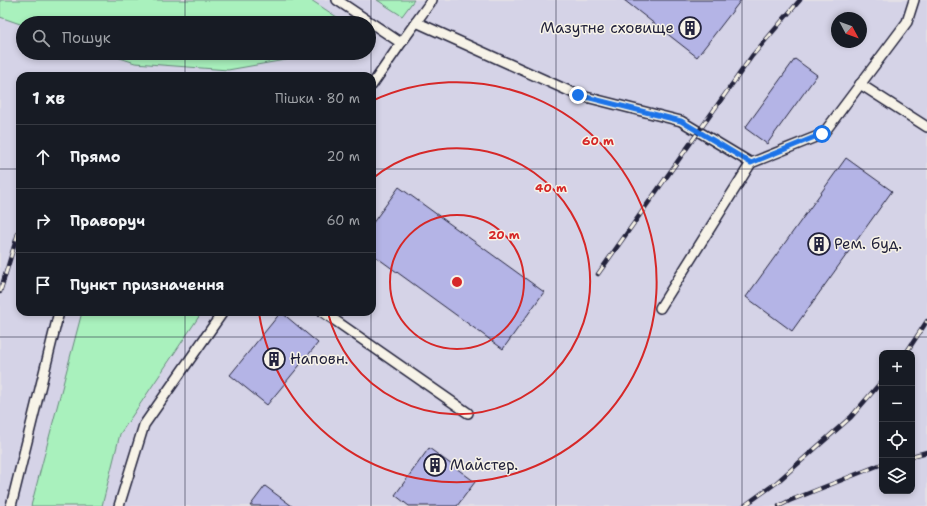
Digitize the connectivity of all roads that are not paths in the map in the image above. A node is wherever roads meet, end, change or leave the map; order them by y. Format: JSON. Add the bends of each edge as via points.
{"nodes":[{"id":1,"x":337,"y":0,"type":"edge"},
{"id":2,"x":432,"y":0,"type":"edge"},
{"id":3,"x":914,"y":0,"type":"edge"},
{"id":4,"x":361,"y":16,"type":"edge"},
{"id":5,"x":416,"y":22,"type":"junction"},
{"id":6,"x":376,"y":26,"type":"edge"},
{"id":7,"x":401,"y":43,"type":"junction"},
{"id":8,"x":376,"y":79,"type":"edge"},
{"id":9,"x":860,"y":84,"type":"junction"},
{"id":10,"x":927,"y":127,"type":"edge"},
{"id":11,"x":751,"y":163,"type":"junction"},
{"id":12,"x":660,"y":308,"type":"dead end"},
{"id":13,"x":58,"y":316,"type":"edge"},
{"id":14,"x":220,"y":316,"type":"edge"},
{"id":15,"x":329,"y":316,"type":"edge"},
{"id":16,"x":468,"y":413,"type":"dead end"},
{"id":17,"x":11,"y":506,"type":"edge"},
{"id":18,"x":119,"y":506,"type":"edge"}],
"edges":[{"from":1,"to":4,"type":"lane"},
{"from":2,"to":5,"type":"lane"},
{"from":3,"to":9,"type":"lane","via":[[907,22]]},
{"from":5,"to":7,"type":"lane"},
{"from":5,"to":11,"type":"lane","via":[[578,95],[681,121]]},
{"from":6,"to":7,"type":"lane"},
{"from":7,"to":8,"type":"lane"},
{"from":9,"to":10,"type":"lane"},
{"from":9,"to":11,"type":"lane","via":[[822,134]]},
{"from":11,"to":12,"type":"lane"},
{"from":13,"to":17,"type":"lane"},
{"from":14,"to":18,"type":"lane","via":[[144,425]]},
{"from":15,"to":16,"type":"lane"}]}
